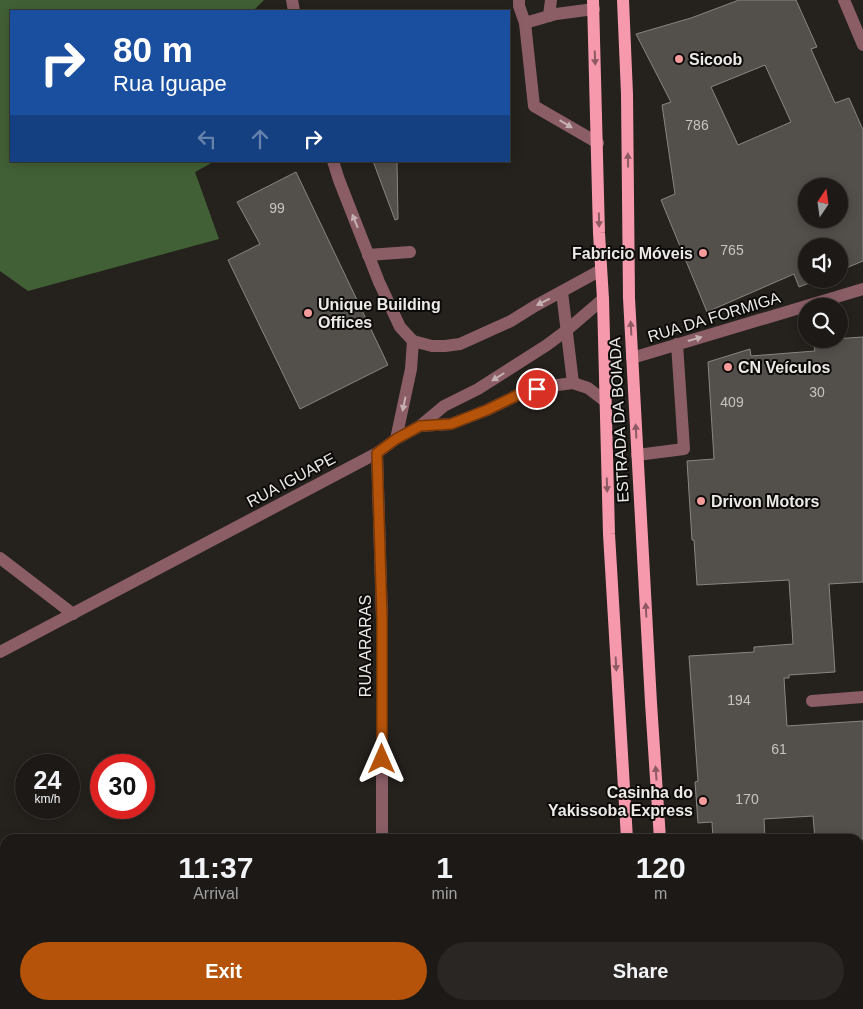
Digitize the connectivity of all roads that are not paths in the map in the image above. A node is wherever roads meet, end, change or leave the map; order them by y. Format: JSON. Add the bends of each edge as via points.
{"nodes":[{"id":1,"x":519,"y":0,"type":"edge"},
{"id":2,"x":551,"y":0,"type":"edge"},
{"id":3,"x":623,"y":0,"type":"edge"},
{"id":4,"x":844,"y":0,"type":"edge"},
{"id":5,"x":594,"y":4,"type":"edge"},
{"id":6,"x":549,"y":16,"type":"junction"},
{"id":7,"x":526,"y":23,"type":"junction"},
{"id":8,"x":863,"y":45,"type":"edge"},
{"id":9,"x":598,"y":143,"type":"junction"},
{"id":10,"x":334,"y":162,"type":"edge"},
{"id":11,"x":410,"y":252,"type":"dead end"},
{"id":12,"x":368,"y":255,"type":"junction"},
{"id":13,"x":601,"y":270,"type":"junction"},
{"id":14,"x":863,"y":289,"type":"edge"},
{"id":15,"x":562,"y":292,"type":"junction"},
{"id":16,"x":603,"y":299,"type":"junction"},
{"id":17,"x":567,"y":330,"type":"junction"},
{"id":18,"x":413,"y":341,"type":"junction"},
{"id":19,"x":677,"y":344,"type":"junction"},
{"id":20,"x":632,"y":358,"type":"junction"},
{"id":21,"x":573,"y":383,"type":"junction"},
{"id":22,"x":605,"y":401,"type":"junction"},
{"id":23,"x":420,"y":426,"type":"junction"},
{"id":24,"x":396,"y":439,"type":"junction"},
{"id":25,"x":377,"y":453,"type":"junction"},
{"id":26,"x":637,"y":455,"type":"junction"},
{"id":27,"x":0,"y":558,"type":"edge"},
{"id":28,"x":73,"y":614,"type":"junction"},
{"id":29,"x":0,"y":652,"type":"edge"},
{"id":30,"x":863,"y":698,"type":"edge"},
{"id":31,"x":812,"y":701,"type":"dead end"},
{"id":32,"x":382,"y":834,"type":"edge"},
{"id":33,"x":626,"y":834,"type":"edge"},
{"id":34,"x":660,"y":834,"type":"edge"}],
"edges":[{"from":1,"to":7,"type":"street"},
{"from":2,"to":6,"type":"street"},
{"from":20,"to":3,"type":"main road","name":"ESTRADA DA BOIADA","one_way":true},
{"from":4,"to":8,"type":"street"},
{"from":5,"to":6,"type":"street"},
{"from":5,"to":9,"type":"main road","name":"ESTRADA DA BOIADA","one_way":true},
{"from":6,"to":7,"type":"street"},
{"from":7,"to":9,"type":"street","one_way":true,"via":[[534,106]]},
{"from":9,"to":13,"type":"main road","name":"ESTRADA DA BOIADA","one_way":true},
{"from":12,"to":10,"type":"street","one_way":true},
{"from":11,"to":12,"type":"street"},
{"from":12,"to":18,"type":"street","via":[[400,326]]},
{"from":13,"to":15,"type":"street"},
{"from":13,"to":16,"type":"main road","name":"ESTRADA DA BOIADA"},
{"from":19,"to":14,"type":"street","name":"RUA DA FORMIGA","one_way":true},
{"from":15,"to":17,"type":"street"},
{"from":15,"to":18,"type":"street","one_way":true,"via":[[511,321],[460,344],[432,346]]},
{"from":16,"to":17,"type":"street"},
{"from":16,"to":22,"type":"main road","name":"ESTRADA DA BOIADA"},
{"from":17,"to":21,"type":"street"},
{"from":17,"to":23,"type":"street","one_way":true,"via":[[517,365],[444,406]]},
{"from":18,"to":24,"type":"street","one_way":true,"via":[[411,369]]},
{"from":19,"to":20,"type":"street","name":"RUA DA FORMIGA"},
{"from":19,"to":26,"type":"street","via":[[684,449]]},
{"from":26,"to":20,"type":"main road","name":"ESTRADA DA BOIADA","one_way":true},
{"from":21,"to":22,"type":"street","via":[[588,388]]},
{"from":21,"to":23,"type":"street","name":"RUA IGUAPE","via":[[524,392],[451,424]]},
{"from":22,"to":33,"type":"main road","name":"ESTRADA DA BOIADA","one_way":true},
{"from":23,"to":24,"type":"street","name":"RUA IGUAPE"},
{"from":24,"to":25,"type":"street","name":"RUA IGUAPE"},
{"from":25,"to":28,"type":"street","name":"RUA IGUAPE"},
{"from":25,"to":32,"type":"street","name":"RUA ARARAS","via":[[382,619]]},
{"from":34,"to":26,"type":"main road","name":"ESTRADA DA BOIADA","one_way":true},
{"from":27,"to":28,"type":"street"},
{"from":28,"to":29,"type":"street","name":"RUA IGUAPE"},
{"from":30,"to":31,"type":"street"}]}
